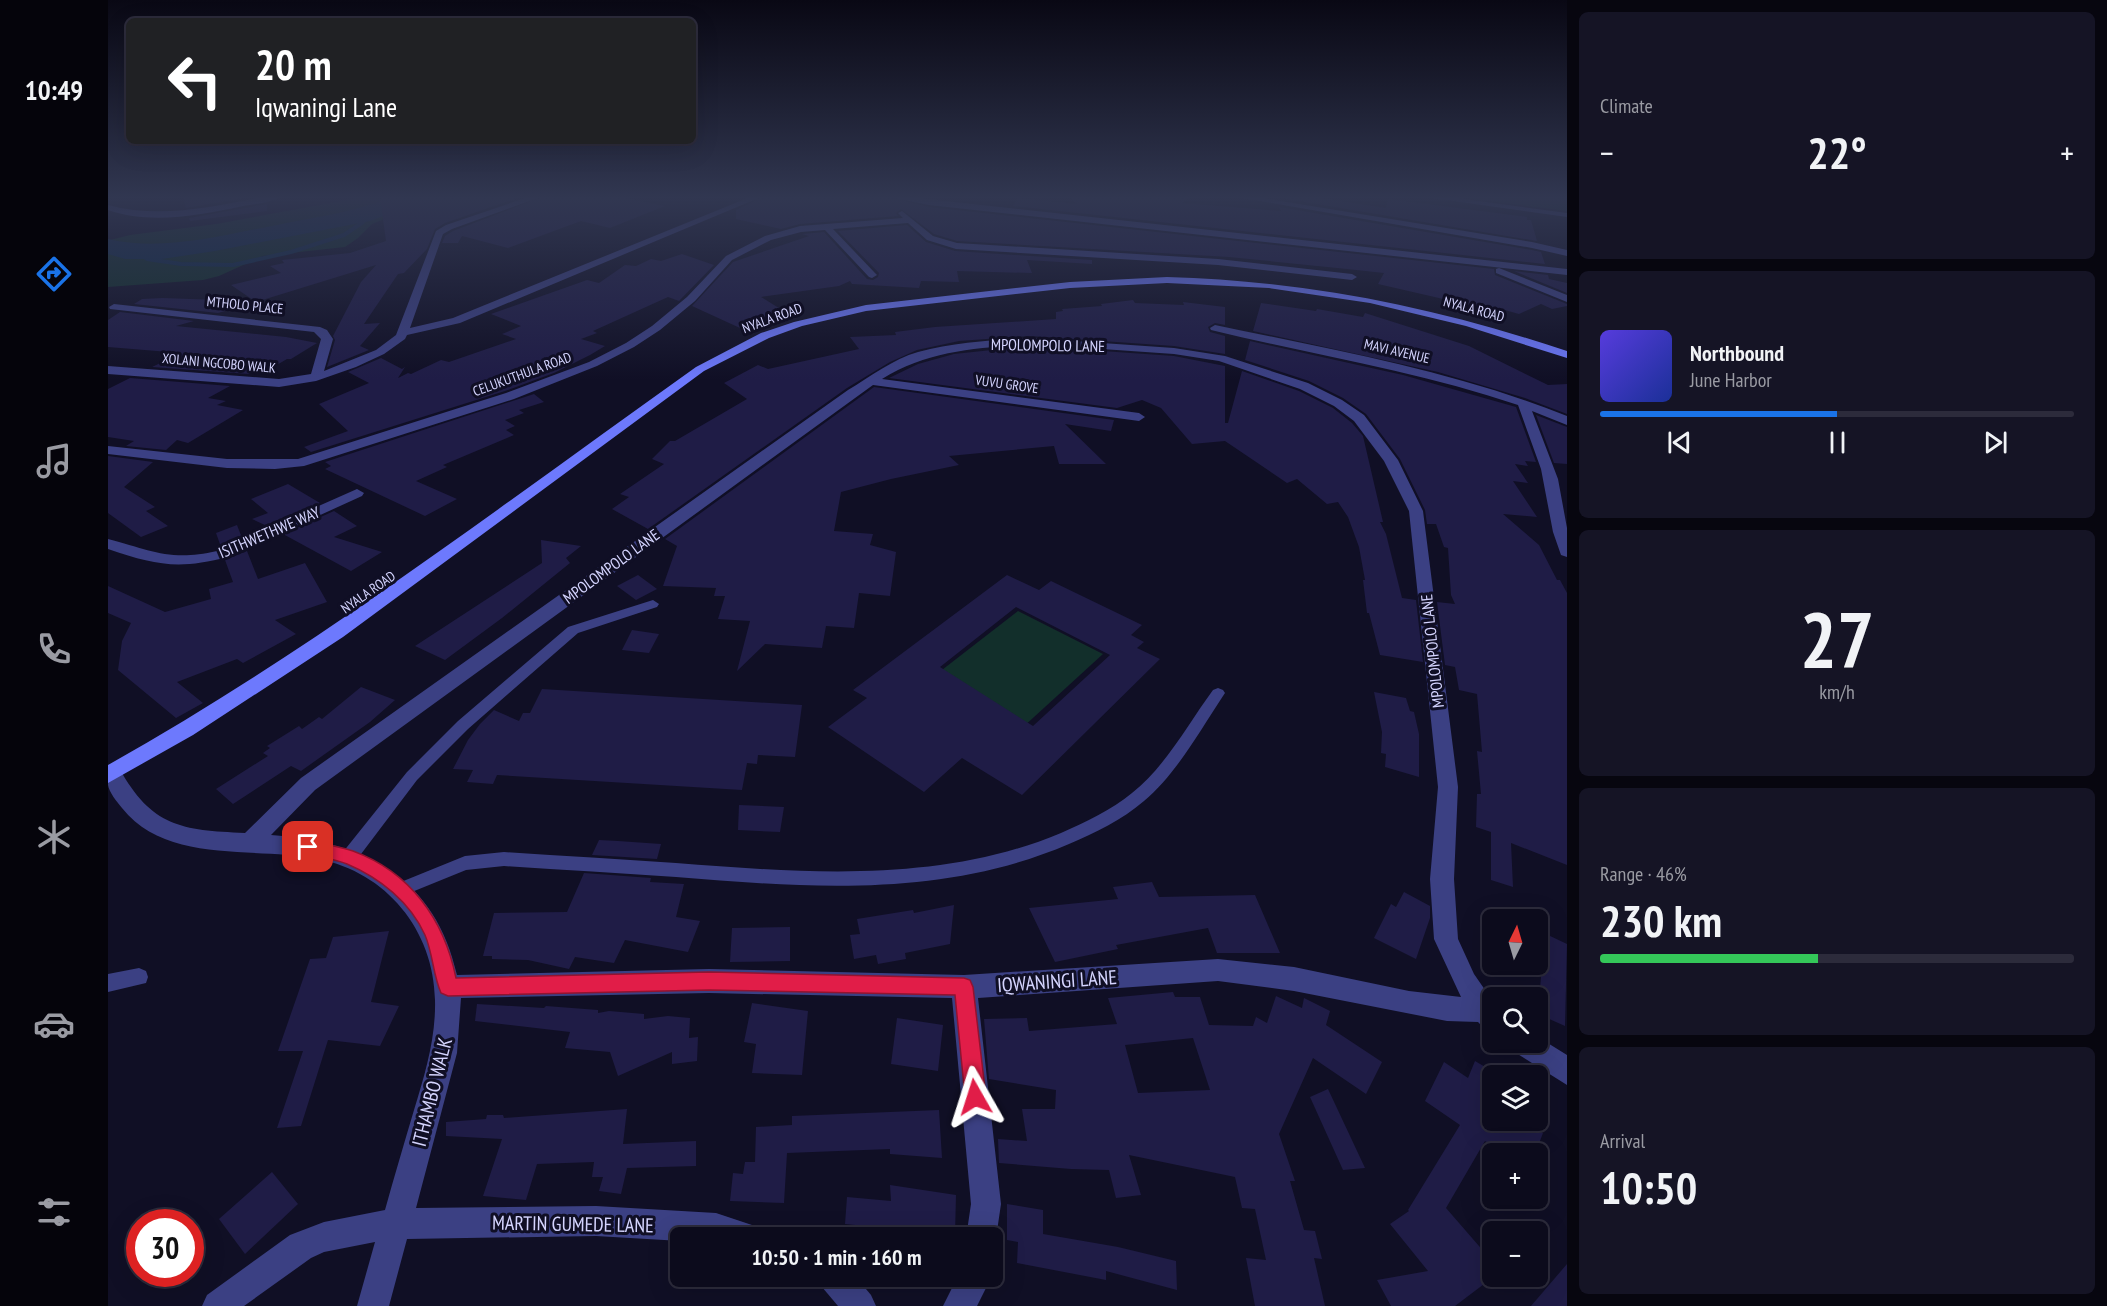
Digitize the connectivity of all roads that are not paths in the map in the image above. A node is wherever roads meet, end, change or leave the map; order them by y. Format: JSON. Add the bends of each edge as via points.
{"nodes":[{"id":1,"x":430,"y":258,"type":"edge"},
{"id":2,"x":609,"y":258,"type":"edge"},
{"id":3,"x":730,"y":258,"type":"edge"},
{"id":4,"x":856,"y":258,"type":"edge"},
{"id":5,"x":1152,"y":258,"type":"edge"},
{"id":6,"x":1439,"y":258,"type":"edge"},
{"id":7,"x":1494,"y":264,"type":"junction"},
{"id":8,"x":1567,"y":273,"type":"edge"},
{"id":9,"x":872,"y":275,"type":"dead end"},
{"id":10,"x":1352,"y":277,"type":"dead end"},
{"id":11,"x":1567,"y":299,"type":"edge"},
{"id":12,"x":114,"y":307,"type":"dead end"},
{"id":13,"x":1215,"y":328,"type":"dead end"},
{"id":14,"x":404,"y":332,"type":"junction"},
{"id":15,"x":1567,"y":355,"type":"edge"},
{"id":16,"x":108,"y":370,"type":"edge"},
{"id":17,"x":316,"y":377,"type":"junction"},
{"id":18,"x":871,"y":381,"type":"junction"},
{"id":19,"x":1523,"y":402,"type":"junction"},
{"id":20,"x":1139,"y":417,"type":"dead end"},
{"id":21,"x":1567,"y":421,"type":"edge"},
{"id":22,"x":108,"y":450,"type":"edge"},
{"id":23,"x":357,"y":493,"type":"dead end"},
{"id":24,"x":108,"y":544,"type":"edge"},
{"id":25,"x":1567,"y":552,"type":"edge"},
{"id":26,"x":653,"y":604,"type":"dead end"},
{"id":27,"x":1218,"y":693,"type":"dead end"},
{"id":28,"x":110,"y":774,"type":"edge"},
{"id":29,"x":251,"y":841,"type":"junction"},
{"id":30,"x":349,"y":857,"type":"junction"},
{"id":31,"x":402,"y":889,"type":"junction"},
{"id":32,"x":139,"y":977,"type":"dead end"},
{"id":33,"x":108,"y":983,"type":"edge"},
{"id":34,"x":448,"y":987,"type":"junction"},
{"id":35,"x":964,"y":987,"type":"junction"},
{"id":36,"x":1482,"y":1006,"type":"edge"},
{"id":37,"x":1482,"y":1013,"type":"edge"},
{"id":38,"x":1539,"y":1053,"type":"edge"},
{"id":39,"x":1567,"y":1071,"type":"edge"},
{"id":40,"x":397,"y":1224,"type":"junction"},
{"id":41,"x":699,"y":1227,"type":"edge"},
{"id":42,"x":983,"y":1227,"type":"edge"},
{"id":43,"x":843,"y":1287,"type":"edge"},
{"id":44,"x":970,"y":1287,"type":"edge"},
{"id":45,"x":218,"y":1306,"type":"edge"},
{"id":46,"x":373,"y":1306,"type":"edge"},
{"id":47,"x":860,"y":1306,"type":"edge"},
{"id":48,"x":959,"y":1306,"type":"edge"}],
"edges":[{"from":1,"to":14,"type":"street"},
{"from":2,"to":14,"type":"street","name":"XOLANI NGCOBO WALK","via":[[456,321]]},
{"from":3,"to":22,"type":"street","name":"CELUKUTHULA ROAD","via":[[656,328],[593,364],[510,396],[358,445],[298,463],[263,466]]},
{"from":4,"to":9,"type":"street"},
{"from":5,"to":10,"type":"street"},
{"from":6,"to":7,"type":"street"},
{"from":7,"to":8,"type":"street"},
{"from":7,"to":11,"type":"street","via":[[1506,275]]},
{"from":12,"to":17,"type":"street","name":"MTHOLO PLACE","via":[[316,329],[327,339]]},
{"from":13,"to":19,"type":"street","name":"MAVI AVENUE","via":[[1391,364]]},
{"from":14,"to":17,"type":"street","name":"XOLANI NGCOBO WALK","via":[[380,352]]},
{"from":15,"to":28,"type":"street","name":"NYALA ROAD","via":[[1502,332],[1391,304],[1295,288],[1215,281],[1132,281],[905,302],[799,322],[730,350],[700,369],[262,684]]},
{"from":16,"to":17,"type":"street","name":"XOLANI NGCOBO WALK","via":[[264,383]]},
{"from":18,"to":20,"type":"street","name":"VUVU GROVE"},
{"from":18,"to":29,"type":"street","name":"MPOLOMPOLO LANE","via":[[308,784]]},
{"from":18,"to":36,"type":"street","name":"MPOLOMPOLO LANE","via":[[907,360],[982,344],[1030,341],[1164,350],[1221,358],[1271,373],[1338,403],[1359,418],[1391,460],[1416,511],[1448,787],[1442,879],[1446,939],[1465,982]]},
{"from":19,"to":21,"type":"street","name":"MAVI AVENUE"},
{"from":19,"to":25,"type":"street","via":[[1548,467],[1556,518]]},
{"from":23,"to":24,"type":"street","name":"ISITHWETHWE WAY","via":[[202,560],[180,563]]},
{"from":26,"to":30,"type":"lane","via":[[573,630],[463,725],[412,776]]},
{"from":27,"to":31,"type":"lane","via":[[1144,791],[1102,820],[1057,843],[1002,862],[922,876],[819,880],[504,859],[465,863]]},
{"from":28,"to":29,"type":"street","name":"ITHAMBO WALK","via":[[134,808],[172,832]]},
{"from":29,"to":30,"type":"street","name":"ITHAMBO WALK"},
{"from":30,"to":31,"type":"street","name":"ITHAMBO WALK"},
{"from":31,"to":34,"type":"street","name":"ITHAMBO WALK","via":[[421,910],[433,933]]},
{"from":32,"to":33,"type":"lane"},
{"from":34,"to":35,"type":"street","name":"IQWANINGI LANE","via":[[709,981]]},
{"from":34,"to":40,"type":"street","name":"ITHAMBO WALK","via":[[444,1053]]},
{"from":35,"to":37,"type":"street","name":"IQWANINGI LANE","via":[[1218,970],[1294,979]]},
{"from":35,"to":42,"type":"street","via":[[986,1204]]},
{"from":38,"to":39,"type":"street"},
{"from":40,"to":41,"type":"street","name":"MARTIN GUMEDE LANE","via":[[596,1221]]},
{"from":40,"to":45,"type":"street","name":"MARTIN GUMEDE LANE","via":[[354,1230],[301,1246]]},
{"from":40,"to":46,"type":"street","name":"ITHAMBO WALK"},
{"from":43,"to":47,"type":"street"},
{"from":44,"to":48,"type":"street"}]}
